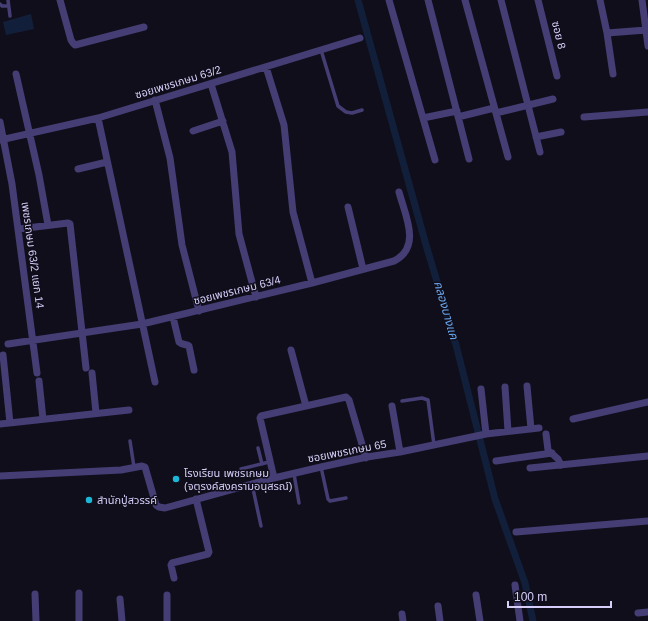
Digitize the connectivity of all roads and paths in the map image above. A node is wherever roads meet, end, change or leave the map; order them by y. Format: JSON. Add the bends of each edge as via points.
{"nodes":[{"id":1,"x":8,"y":0,"type":"edge"},
{"id":2,"x":60,"y":0,"type":"edge"},
{"id":3,"x":389,"y":0,"type":"edge"},
{"id":4,"x":428,"y":0,"type":"edge"},
{"id":5,"x":466,"y":0,"type":"edge"},
{"id":6,"x":501,"y":0,"type":"edge"},
{"id":7,"x":538,"y":0,"type":"edge"},
{"id":8,"x":600,"y":0,"type":"edge"},
{"id":9,"x":642,"y":0,"type":"edge"},
{"id":10,"x":0,"y":4,"type":"edge"},
{"id":11,"x":8,"y":6,"type":"junction"},
{"id":12,"x":10,"y":16,"type":"dead end"},
{"id":13,"x":144,"y":27,"type":"dead end"},
{"id":14,"x":647,"y":32,"type":"edge"},
{"id":15,"x":607,"y":33,"type":"junction"},
{"id":16,"x":360,"y":38,"type":"dead end"},
{"id":17,"x":648,"y":46,"type":"edge"},
{"id":18,"x":321,"y":50,"type":"junction"},
{"id":19,"x":266,"y":67,"type":"junction"},
{"id":20,"x":16,"y":74,"type":"dead end"},
{"id":21,"x":613,"y":74,"type":"dead end"},
{"id":22,"x":557,"y":76,"type":"dead end"},
{"id":23,"x":211,"y":84,"type":"junction"},
{"id":24,"x":553,"y":99,"type":"dead end"},
{"id":25,"x":155,"y":100,"type":"junction"},
{"id":26,"x":528,"y":104,"type":"junction"},
{"id":27,"x":362,"y":110,"type":"dead end"},
{"id":28,"x":495,"y":110,"type":"junction"},
{"id":29,"x":648,"y":112,"type":"edge"},
{"id":30,"x":458,"y":114,"type":"junction"},
{"id":31,"x":584,"y":117,"type":"dead end"},
{"id":32,"x":98,"y":118,"type":"junction"},
{"id":33,"x":423,"y":118,"type":"junction"},
{"id":34,"x":223,"y":121,"type":"junction"},
{"id":35,"x":0,"y":122,"type":"edge"},
{"id":36,"x":30,"y":132,"type":"junction"},
{"id":37,"x":193,"y":132,"type":"dead end"},
{"id":38,"x":561,"y":132,"type":"dead end"},
{"id":39,"x":536,"y":137,"type":"junction"},
{"id":40,"x":2,"y":140,"type":"edge"},
{"id":41,"x":540,"y":152,"type":"dead end"},
{"id":42,"x":508,"y":157,"type":"dead end"},
{"id":43,"x":469,"y":159,"type":"dead end"},
{"id":44,"x":435,"y":160,"type":"dead end"},
{"id":45,"x":108,"y":162,"type":"junction"},
{"id":46,"x":78,"y":169,"type":"dead end"},
{"id":47,"x":399,"y":192,"type":"dead end"},
{"id":48,"x":348,"y":207,"type":"dead end"},
{"id":49,"x":48,"y":225,"type":"junction"},
{"id":50,"x":19,"y":229,"type":"junction"},
{"id":51,"x":363,"y":269,"type":"junction"},
{"id":52,"x":312,"y":283,"type":"junction"},
{"id":53,"x":256,"y":297,"type":"junction"},
{"id":54,"x":199,"y":311,"type":"junction"},
{"id":55,"x":173,"y":317,"type":"junction"},
{"id":56,"x":142,"y":324,"type":"junction"},
{"id":57,"x":82,"y":333,"type":"junction"},
{"id":58,"x":33,"y":340,"type":"junction"},
{"id":59,"x":4,"y":345,"type":"edge"},
{"id":60,"x":291,"y":350,"type":"dead end"},
{"id":61,"x":3,"y":355,"type":"dead end"},
{"id":62,"x":86,"y":368,"type":"dead end"},
{"id":63,"x":194,"y":370,"type":"dead end"},
{"id":64,"x":37,"y":373,"type":"dead end"},
{"id":65,"x":92,"y":373,"type":"dead end"},
{"id":66,"x":38,"y":381,"type":"dead end"},
{"id":67,"x":154,"y":382,"type":"dead end"},
{"id":68,"x":527,"y":386,"type":"dead end"},
{"id":69,"x":505,"y":387,"type":"dead end"},
{"id":70,"x":481,"y":389,"type":"dead end"},
{"id":71,"x":402,"y":401,"type":"dead end"},
{"id":72,"x":648,"y":402,"type":"edge"},
{"id":73,"x":306,"y":406,"type":"junction"},
{"id":74,"x":392,"y":406,"type":"dead end"},
{"id":75,"x":129,"y":410,"type":"dead end"},
{"id":76,"x":96,"y":413,"type":"junction"},
{"id":77,"x":43,"y":419,"type":"junction"},
{"id":78,"x":573,"y":419,"type":"dead end"},
{"id":79,"x":10,"y":423,"type":"junction"},
{"id":80,"x":0,"y":424,"type":"edge"},
{"id":81,"x":539,"y":428,"type":"dead end"},
{"id":82,"x":531,"y":429,"type":"junction"},
{"id":83,"x":508,"y":431,"type":"junction"},
{"id":84,"x":485,"y":434,"type":"junction"},
{"id":85,"x":546,"y":434,"type":"dead end"},
{"id":86,"x":130,"y":441,"type":"dead end"},
{"id":87,"x":434,"y":445,"type":"junction"},
{"id":88,"x":258,"y":448,"type":"dead end"},
{"id":89,"x":400,"y":452,"type":"junction"},
{"id":90,"x":552,"y":453,"type":"junction"},
{"id":91,"x":648,"y":456,"type":"edge"},
{"id":92,"x":366,"y":458,"type":"junction"},
{"id":93,"x":496,"y":461,"type":"dead end"},
{"id":94,"x":266,"y":462,"type":"junction"},
{"id":95,"x":561,"y":465,"type":"junction"},
{"id":96,"x":134,"y":467,"type":"junction"},
{"id":97,"x":321,"y":467,"type":"junction"},
{"id":98,"x":530,"y":468,"type":"dead end"},
{"id":99,"x":241,"y":469,"type":"dead end"},
{"id":100,"x":294,"y":474,"type":"junction"},
{"id":101,"x":0,"y":476,"type":"edge"},
{"id":102,"x":274,"y":478,"type":"junction"},
{"id":103,"x":252,"y":484,"type":"junction"},
{"id":104,"x":346,"y":498,"type":"dead end"},
{"id":105,"x":196,"y":499,"type":"junction"},
{"id":106,"x":299,"y":503,"type":"dead end"},
{"id":107,"x":648,"y":521,"type":"edge"},
{"id":108,"x":261,"y":526,"type":"dead end"},
{"id":109,"x":516,"y":532,"type":"dead end"},
{"id":110,"x":174,"y":578,"type":"dead end"},
{"id":111,"x":515,"y":585,"type":"dead end"},
{"id":112,"x":78,"y":593,"type":"dead end"},
{"id":113,"x":35,"y":594,"type":"dead end"},
{"id":114,"x":167,"y":595,"type":"dead end"},
{"id":115,"x":476,"y":595,"type":"dead end"},
{"id":116,"x":120,"y":599,"type":"dead end"},
{"id":117,"x":438,"y":606,"type":"dead end"},
{"id":118,"x":648,"y":612,"type":"edge"},
{"id":119,"x":638,"y":613,"type":"dead end"},
{"id":120,"x":36,"y":621,"type":"edge"},
{"id":121,"x":79,"y":621,"type":"edge"},
{"id":122,"x":122,"y":621,"type":"edge"},
{"id":123,"x":168,"y":621,"type":"edge"},
{"id":124,"x":440,"y":621,"type":"edge"},
{"id":125,"x":480,"y":621,"type":"edge"},
{"id":126,"x":520,"y":621,"type":"edge"}],
"edges":[{"from":1,"to":11,"type":"lane"},
{"from":2,"to":13,"type":"street","via":[[71,40],[76,45]]},
{"from":3,"to":33,"type":"street"},
{"from":4,"to":30,"type":"street"},
{"from":5,"to":28,"type":"street"},
{"from":6,"to":26,"type":"street"},
{"from":7,"to":22,"type":"street","name":"ซอย 8"},
{"from":8,"to":15,"type":"street"},
{"from":9,"to":14,"type":"street"},
{"from":10,"to":11,"type":"lane"},
{"from":11,"to":12,"type":"lane"},
{"from":14,"to":15,"type":"street"},
{"from":14,"to":17,"type":"street"},
{"from":15,"to":21,"type":"street"},
{"from":16,"to":18,"type":"street","name":"ซอยเพชรเกษม 63/2"},
{"from":18,"to":19,"type":"street","name":"ซอยเพชรเกษม 63/2"},
{"from":18,"to":27,"type":"lane","via":[[338,106],[352,113]]},
{"from":19,"to":23,"type":"street","name":"ซอยเพชรเกษม 63/2"},
{"from":19,"to":52,"type":"street","via":[[284,125],[293,212]]},
{"from":20,"to":36,"type":"street"},
{"from":23,"to":25,"type":"street","name":"ซอยเพชรเกษม 63/2"},
{"from":23,"to":34,"type":"street"},
{"from":24,"to":26,"type":"street"},
{"from":25,"to":32,"type":"street","name":"ซอยเพชรเกษม 63/2"},
{"from":25,"to":54,"type":"street","via":[[172,165],[176,213]]},
{"from":26,"to":28,"type":"street"},
{"from":26,"to":39,"type":"street"},
{"from":28,"to":30,"type":"street"},
{"from":28,"to":42,"type":"street"},
{"from":29,"to":31,"type":"street"},
{"from":30,"to":33,"type":"street"},
{"from":30,"to":43,"type":"street"},
{"from":32,"to":36,"type":"street","name":"ซอยเพชรเกษม 63/2"},
{"from":32,"to":45,"type":"street"},
{"from":33,"to":44,"type":"street"},
{"from":34,"to":37,"type":"street"},
{"from":34,"to":53,"type":"street","via":[[232,152],[239,234]]},
{"from":35,"to":40,"type":"street","name":"เพชรเกษม 63/2 แยก 14"},
{"from":36,"to":40,"type":"street","name":"ซอยเพชรเกษม 63/2"},
{"from":36,"to":49,"type":"street"},
{"from":38,"to":39,"type":"street"},
{"from":39,"to":41,"type":"street"},
{"from":40,"to":50,"type":"street","name":"เพชรเกษม 63/2 แยก 14"},
{"from":45,"to":46,"type":"street"},
{"from":45,"to":56,"type":"street"},
{"from":47,"to":51,"type":"street","name":"ซอยเพชรเกษม 63/4","via":[[409,229],[408,249],[401,257]]},
{"from":48,"to":51,"type":"street"},
{"from":49,"to":50,"type":"street"},
{"from":49,"to":57,"type":"street","via":[[70,224]]},
{"from":50,"to":58,"type":"street","name":"เพชรเกษม 63/2 แยก 14"},
{"from":51,"to":52,"type":"street","name":"ซอยเพชรเกษม 63/4"},
{"from":52,"to":53,"type":"street","name":"ซอยเพชรเกษม 63/4"},
{"from":53,"to":54,"type":"street","name":"ซอยเพชรเกษม 63/4"},
{"from":54,"to":55,"type":"street","name":"ซอยเพชรเกษม 63/4"},
{"from":55,"to":56,"type":"street","name":"ซอยเพชรเกษม 63/4"},
{"from":55,"to":63,"type":"street","via":[[179,342],[189,346]]},
{"from":56,"to":57,"type":"street","name":"ซอยเพชรเกษม 63/4"},
{"from":56,"to":67,"type":"street"},
{"from":57,"to":58,"type":"street","name":"ซอยเพชรเกษม 63/4"},
{"from":57,"to":62,"type":"street"},
{"from":58,"to":59,"type":"street","name":"ซอยเพชรเกษม 63/4"},
{"from":58,"to":64,"type":"street","name":"เพชรเกษม 63/2 แยก 14"},
{"from":60,"to":73,"type":"street"},
{"from":61,"to":79,"type":"street"},
{"from":65,"to":76,"type":"street"},
{"from":66,"to":77,"type":"street"},
{"from":68,"to":82,"type":"street"},
{"from":69,"to":83,"type":"street"},
{"from":70,"to":84,"type":"street"},
{"from":71,"to":87,"type":"lane","via":[[422,398],[428,400]]},
{"from":72,"to":78,"type":"street"},
{"from":73,"to":92,"type":"street","via":[[348,398]]},
{"from":73,"to":94,"type":"street","via":[[260,418]]},
{"from":74,"to":89,"type":"street"},
{"from":75,"to":76,"type":"street"},
{"from":76,"to":77,"type":"street"},
{"from":77,"to":79,"type":"street"},
{"from":79,"to":80,"type":"street"},
{"from":81,"to":82,"type":"street","name":"ซอยเพชรเกษม 65"},
{"from":82,"to":83,"type":"street","name":"ซอยเพชรเกษม 65"},
{"from":83,"to":84,"type":"street","name":"ซอยเพชรเกษม 65"},
{"from":84,"to":87,"type":"street","name":"ซอยเพชรเกษม 65"},
{"from":85,"to":90,"type":"street","via":[[548,450]]},
{"from":86,"to":96,"type":"lane"},
{"from":87,"to":89,"type":"street","name":"ซอยเพชรเกษม 65"},
{"from":88,"to":94,"type":"lane"},
{"from":89,"to":92,"type":"street","name":"ซอยเพชรเกษม 65"},
{"from":90,"to":93,"type":"street"},
{"from":90,"to":95,"type":"street"},
{"from":91,"to":95,"type":"street"},
{"from":92,"to":97,"type":"street","name":"ซอยเพชรเกษม 65"},
{"from":94,"to":99,"type":"lane"},
{"from":94,"to":102,"type":"street"},
{"from":95,"to":98,"type":"street"},
{"from":96,"to":101,"type":"street","via":[[121,470]]},
{"from":96,"to":105,"type":"street","name":"ซอยเพชรเกษม 65","via":[[145,467],[156,505],[165,508]]},
{"from":97,"to":100,"type":"street","name":"ซอยเพชรเกษม 65"},
{"from":97,"to":104,"type":"lane","via":[[328,499],[330,501]]},
{"from":100,"to":102,"type":"street","name":"ซอยเพชรเกษม 65"},
{"from":100,"to":106,"type":"lane"},
{"from":102,"to":103,"type":"street","name":"ซอยเพชรเกษม 65"},
{"from":103,"to":105,"type":"street","name":"ซอยเพชรเกษม 65"},
{"from":103,"to":108,"type":"lane"},
{"from":105,"to":110,"type":"street","via":[[209,552],[172,564]]},
{"from":107,"to":109,"type":"street"},
{"from":111,"to":126,"type":"street"},
{"from":112,"to":121,"type":"street"},
{"from":113,"to":120,"type":"street"},
{"from":114,"to":123,"type":"street"},
{"from":115,"to":125,"type":"street"},
{"from":116,"to":122,"type":"street"},
{"from":117,"to":124,"type":"street"},
{"from":118,"to":119,"type":"street"}]}
